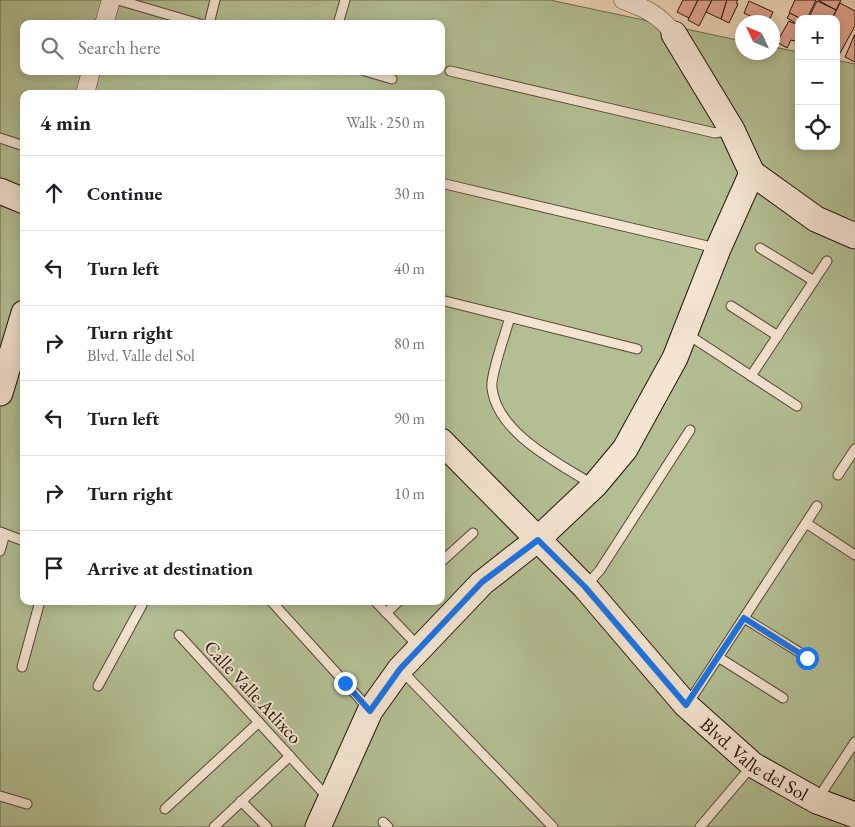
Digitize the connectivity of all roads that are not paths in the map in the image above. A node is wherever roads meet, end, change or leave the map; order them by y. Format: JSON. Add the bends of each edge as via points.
{"nodes":[{"id":1,"x":111,"y":0,"type":"edge"},
{"id":2,"x":118,"y":0,"type":"edge"},
{"id":3,"x":215,"y":0,"type":"edge"},
{"id":4,"x":345,"y":0,"type":"edge"},
{"id":5,"x":623,"y":0,"type":"edge"},
{"id":6,"x":105,"y":20,"type":"edge"},
{"id":7,"x":186,"y":20,"type":"edge"},
{"id":8,"x":210,"y":20,"type":"edge"},
{"id":9,"x":339,"y":20,"type":"edge"},
{"id":10,"x":674,"y":34,"type":"joint"},
{"id":11,"x":450,"y":71,"type":"dead end"},
{"id":12,"x":90,"y":75,"type":"edge"},
{"id":13,"x":378,"y":75,"type":"edge"},
{"id":14,"x":392,"y":79,"type":"dead end"},
{"id":15,"x":86,"y":90,"type":"edge"},
{"id":16,"x":732,"y":130,"type":"junction"},
{"id":17,"x":0,"y":138,"type":"edge"},
{"id":18,"x":20,"y":145,"type":"edge"},
{"id":19,"x":752,"y":174,"type":"junction"},
{"id":20,"x":445,"y":184,"type":"edge"},
{"id":21,"x":0,"y":191,"type":"edge"},
{"id":22,"x":20,"y":199,"type":"edge"},
{"id":23,"x":855,"y":236,"type":"edge"},
{"id":24,"x":760,"y":248,"type":"dead end"},
{"id":25,"x":718,"y":249,"type":"junction"},
{"id":26,"x":827,"y":261,"type":"dead end"},
{"id":27,"x":814,"y":281,"type":"junction"},
{"id":28,"x":445,"y":301,"type":"edge"},
{"id":29,"x":731,"y":306,"type":"dead end"},
{"id":30,"x":510,"y":317,"type":"junction"},
{"id":31,"x":20,"y":327,"type":"edge"},
{"id":32,"x":684,"y":333,"type":"junction"},
{"id":33,"x":778,"y":336,"type":"junction"},
{"id":34,"x":637,"y":349,"type":"dead end"},
{"id":35,"x":751,"y":376,"type":"junction"},
{"id":36,"x":0,"y":393,"type":"edge"},
{"id":37,"x":797,"y":406,"type":"dead end"},
{"id":38,"x":690,"y":430,"type":"dead end"},
{"id":39,"x":445,"y":445,"type":"edge"},
{"id":40,"x":855,"y":448,"type":"edge"},
{"id":41,"x":851,"y":463,"type":"edge"},
{"id":42,"x":838,"y":475,"type":"dead end"},
{"id":43,"x":595,"y":485,"type":"junction"},
{"id":44,"x":817,"y":506,"type":"dead end"},
{"id":45,"x":806,"y":523,"type":"junction"},
{"id":46,"x":2,"y":533,"type":"edge"},
{"id":47,"x":473,"y":533,"type":"dead end"},
{"id":48,"x":20,"y":540,"type":"edge"},
{"id":49,"x":538,"y":540,"type":"junction"},
{"id":50,"x":0,"y":550,"type":"edge"},
{"id":51,"x":855,"y":556,"type":"edge"},
{"id":52,"x":445,"y":558,"type":"edge"},
{"id":53,"x":585,"y":587,"type":"junction"},
{"id":54,"x":39,"y":605,"type":"edge"},
{"id":55,"x":142,"y":605,"type":"edge"},
{"id":56,"x":275,"y":605,"type":"edge"},
{"id":57,"x":378,"y":605,"type":"edge"},
{"id":58,"x":395,"y":605,"type":"edge"},
{"id":59,"x":386,"y":613,"type":"junction"},
{"id":60,"x":744,"y":618,"type":"junction"},
{"id":61,"x":179,"y":635,"type":"dead end"},
{"id":62,"x":419,"y":647,"type":"junction"},
{"id":63,"x":718,"y":657,"type":"junction"},
{"id":64,"x":807,"y":658,"type":"dead end"},
{"id":65,"x":22,"y":667,"type":"dead end"},
{"id":66,"x":400,"y":669,"type":"junction"},
{"id":67,"x":98,"y":686,"type":"dead end"},
{"id":68,"x":782,"y":698,"type":"dead end"},
{"id":69,"x":686,"y":705,"type":"junction"},
{"id":70,"x":370,"y":711,"type":"junction"},
{"id":71,"x":259,"y":722,"type":"junction"},
{"id":72,"x":855,"y":742,"type":"edge"},
{"id":73,"x":290,"y":756,"type":"junction"},
{"id":74,"x":753,"y":765,"type":"junction"},
{"id":75,"x":0,"y":796,"type":"edge"},
{"id":76,"x":329,"y":799,"type":"junction"},
{"id":77,"x":817,"y":800,"type":"junction"},
{"id":78,"x":241,"y":801,"type":"junction"},
{"id":79,"x":27,"y":804,"type":"dead end"},
{"id":80,"x":165,"y":809,"type":"dead end"},
{"id":81,"x":855,"y":815,"type":"edge"},
{"id":82,"x":214,"y":827,"type":"edge"},
{"id":83,"x":267,"y":827,"type":"edge"},
{"id":84,"x":318,"y":827,"type":"edge"},
{"id":85,"x":553,"y":827,"type":"edge"},
{"id":86,"x":700,"y":827,"type":"edge"}],
"edges":[{"from":1,"to":6,"type":"street"},
{"from":2,"to":7,"type":"lane"},
{"from":3,"to":8,"type":"lane"},
{"from":4,"to":9,"type":"lane"},
{"from":5,"to":10,"type":"street","via":[[663,20]]},
{"from":10,"to":16,"type":"street"},
{"from":11,"to":16,"type":"lane","via":[[715,133]]},
{"from":12,"to":15,"type":"street"},
{"from":13,"to":14,"type":"lane"},
{"from":16,"to":19,"type":"street"},
{"from":17,"to":18,"type":"lane"},
{"from":19,"to":23,"type":"street","via":[[816,219]]},
{"from":19,"to":25,"type":"street"},
{"from":20,"to":25,"type":"lane"},
{"from":21,"to":22,"type":"street"},
{"from":24,"to":27,"type":"lane"},
{"from":25,"to":32,"type":"street"},
{"from":26,"to":27,"type":"lane"},
{"from":27,"to":33,"type":"lane"},
{"from":28,"to":30,"type":"lane"},
{"from":29,"to":33,"type":"lane"},
{"from":30,"to":34,"type":"lane"},
{"from":30,"to":43,"type":"lane","via":[[491,386],[495,401],[506,420],[541,453]]},
{"from":31,"to":36,"type":"street"},
{"from":32,"to":35,"type":"lane"},
{"from":32,"to":43,"type":"street","via":[[675,358],[625,449]]},
{"from":33,"to":35,"type":"lane"},
{"from":35,"to":37,"type":"lane"},
{"from":38,"to":53,"type":"lane","via":[[600,570]]},
{"from":39,"to":49,"type":"street","name":"Blvd. Valle del Sol"},
{"from":40,"to":41,"type":"lane"},
{"from":41,"to":42,"type":"lane"},
{"from":43,"to":49,"type":"street"},
{"from":44,"to":45,"type":"lane"},
{"from":45,"to":51,"type":"lane"},
{"from":45,"to":60,"type":"lane"},
{"from":46,"to":48,"type":"lane"},
{"from":46,"to":50,"type":"lane"},
{"from":47,"to":52,"type":"lane"},
{"from":49,"to":53,"type":"street","name":"Blvd. Valle del Sol"},
{"from":49,"to":62,"type":"street","via":[[482,582]]},
{"from":53,"to":69,"type":"street","name":"Blvd. Valle del Sol"},
{"from":54,"to":65,"type":"lane"},
{"from":55,"to":67,"type":"lane"},
{"from":56,"to":70,"type":"lane"},
{"from":57,"to":59,"type":"lane"},
{"from":58,"to":59,"type":"lane"},
{"from":59,"to":62,"type":"lane"},
{"from":60,"to":63,"type":"lane"},
{"from":60,"to":64,"type":"lane"},
{"from":61,"to":71,"type":"lane","name":"Calle Valle Atlixco"},
{"from":62,"to":66,"type":"street"},
{"from":63,"to":68,"type":"lane"},
{"from":63,"to":69,"type":"lane"},
{"from":66,"to":70,"type":"street"},
{"from":66,"to":85,"type":"lane"},
{"from":69,"to":74,"type":"street","name":"Blvd. Valle del Sol"},
{"from":70,"to":76,"type":"street"},
{"from":71,"to":73,"type":"lane","name":"Calle Valle Atlixco"},
{"from":71,"to":80,"type":"lane"},
{"from":72,"to":77,"type":"lane"},
{"from":73,"to":76,"type":"lane","name":"Calle Valle Atlixco"},
{"from":73,"to":78,"type":"lane"},
{"from":74,"to":77,"type":"street","name":"Blvd. Valle del Sol"},
{"from":74,"to":86,"type":"lane"},
{"from":75,"to":79,"type":"lane"},
{"from":76,"to":84,"type":"street"},
{"from":77,"to":81,"type":"street","name":"Blvd. Valle del Sol"},
{"from":78,"to":82,"type":"lane"},
{"from":78,"to":83,"type":"lane"}]}
